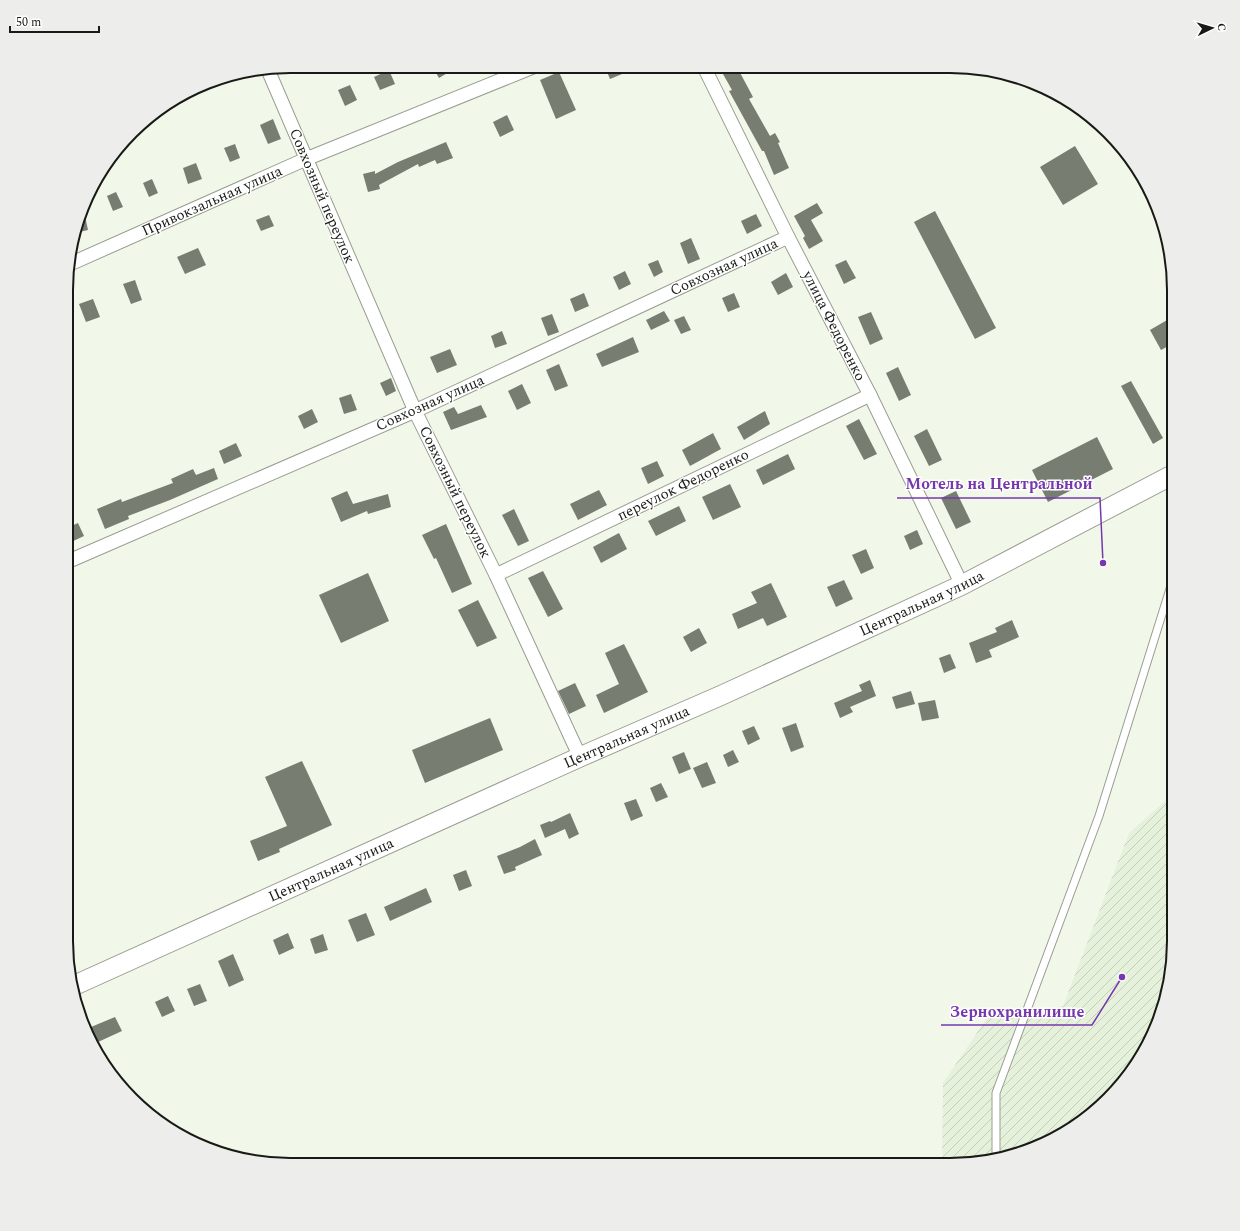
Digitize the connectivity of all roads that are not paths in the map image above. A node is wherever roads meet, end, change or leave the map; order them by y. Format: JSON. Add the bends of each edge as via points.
{"nodes":[{"id":1,"x":518,"y":73,"type":"edge"},
{"id":2,"x":707,"y":73,"type":"edge"},
{"id":3,"x":270,"y":74,"type":"edge"},
{"id":4,"x":306,"y":159,"type":"junction"},
{"id":5,"x":788,"y":237,"type":"junction"},
{"id":6,"x":75,"y":262,"type":"edge"},
{"id":7,"x":870,"y":395,"type":"junction"},
{"id":8,"x":415,"y":411,"type":"junction"},
{"id":9,"x":1167,"y":478,"type":"edge"},
{"id":10,"x":73,"y":559,"type":"edge"},
{"id":11,"x":496,"y":574,"type":"junction"},
{"id":12,"x":962,"y":585,"type":"junction"},
{"id":13,"x":1167,"y":598,"type":"edge"},
{"id":14,"x":580,"y":757,"type":"junction"},
{"id":15,"x":77,"y":984,"type":"edge"},
{"id":16,"x":996,"y":1152,"type":"dead end"}],
"edges":[{"from":1,"to":4,"type":"street","name":"Привокзальная улица"},
{"from":2,"to":5,"type":"street","name":"улица Федоренко"},
{"from":3,"to":4,"type":"street","name":"Совхозный переулок"},
{"from":4,"to":6,"type":"street","name":"Привокзальная улица"},
{"from":4,"to":8,"type":"street","name":"Совхозный переулок"},
{"from":5,"to":7,"type":"street","name":"улица Федоренко"},
{"from":5,"to":8,"type":"street","name":"Совхозная улица"},
{"from":7,"to":11,"type":"street","name":"переулок Федоренко"},
{"from":7,"to":12,"type":"street","name":"улица Федоренко"},
{"from":8,"to":10,"type":"street","name":"Совхозная улица"},
{"from":8,"to":11,"type":"street","name":"Совхозный переулок"},
{"from":9,"to":12,"type":"street","name":"Центральная улица"},
{"from":11,"to":14,"type":"street","name":"Совхозный переулок"},
{"from":12,"to":14,"type":"street","name":"Центральная улица"},
{"from":13,"to":16,"type":"lane","via":[[1099,816],[996,1093]]},
{"from":14,"to":15,"type":"street","name":"Центральная улица"}]}
